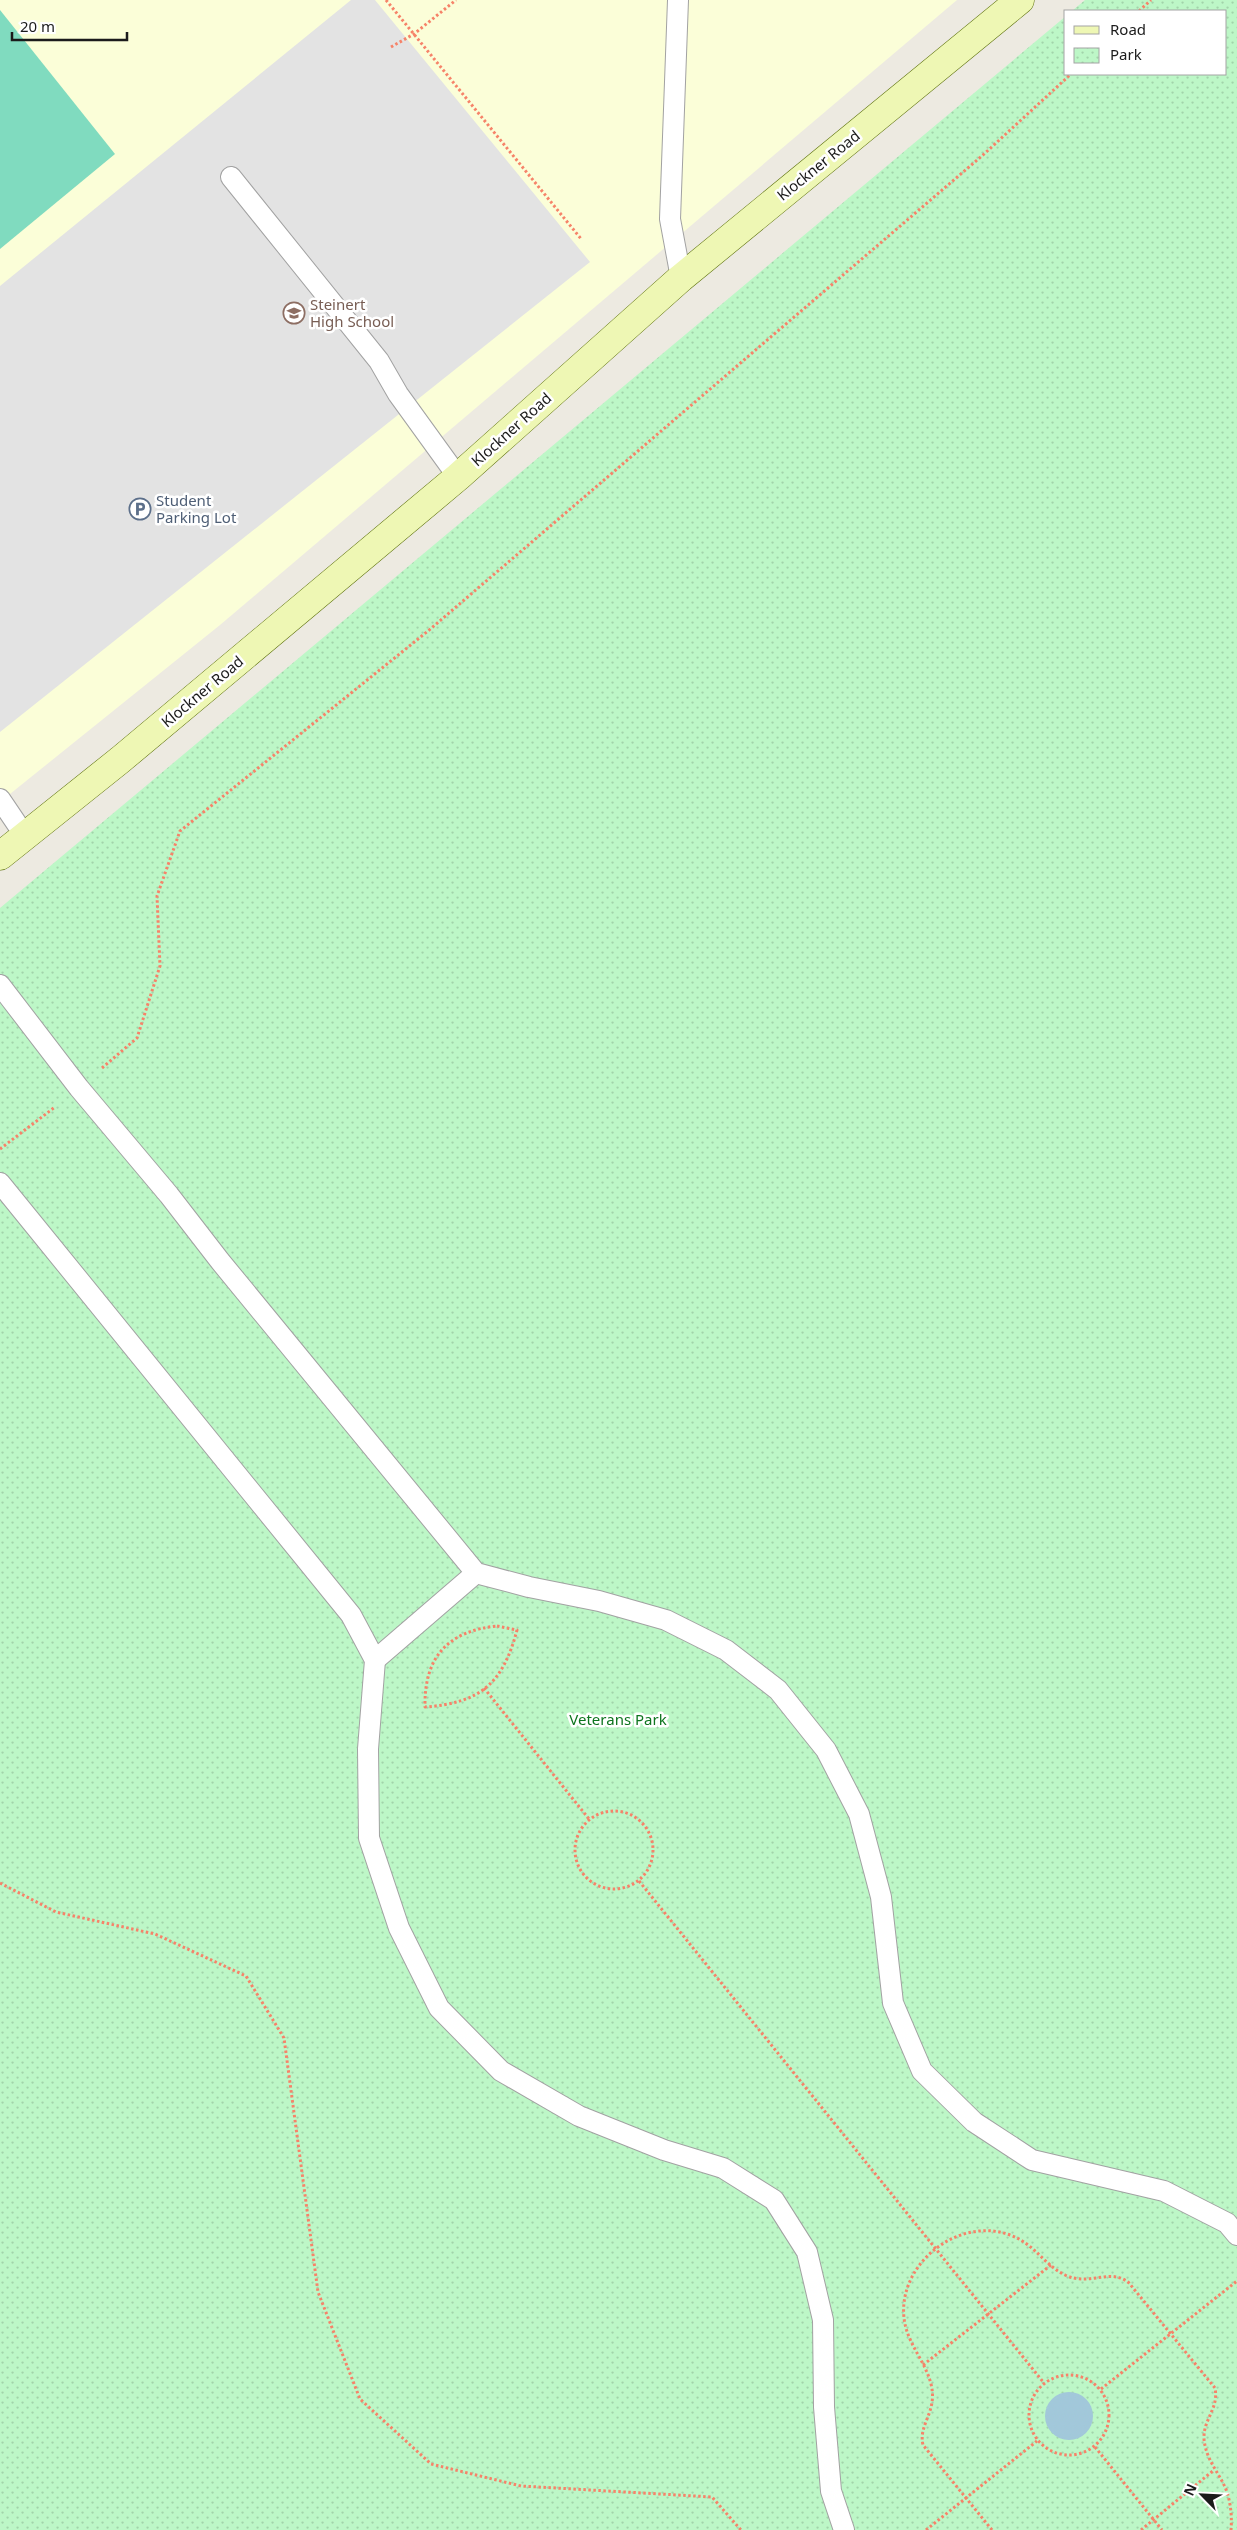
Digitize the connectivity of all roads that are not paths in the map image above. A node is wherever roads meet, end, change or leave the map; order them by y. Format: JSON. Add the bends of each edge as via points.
{"nodes":[{"id":1,"x":678,"y":0,"type":"edge"},
{"id":2,"x":1020,"y":0,"type":"edge"},
{"id":3,"x":231,"y":177,"type":"dead end"},
{"id":4,"x":681,"y":278,"type":"junction"},
{"id":5,"x":458,"y":477,"type":"junction"},
{"id":6,"x":0,"y":799,"type":"edge"},
{"id":7,"x":25,"y":836,"type":"junction"},
{"id":8,"x":0,"y":856,"type":"edge"},
{"id":9,"x":0,"y":985,"type":"edge"},
{"id":10,"x":0,"y":1183,"type":"edge"},
{"id":11,"x":476,"y":1572,"type":"junction"},
{"id":12,"x":375,"y":1660,"type":"junction"},
{"id":13,"x":1237,"y":2235,"type":"edge"},
{"id":14,"x":844,"y":2530,"type":"edge"}],
"edges":[{"from":1,"to":4,"type":"lane","via":[[670,219]]},
{"from":2,"to":4,"type":"main road","name":"Klockner Road"},
{"from":3,"to":5,"type":"lane","via":[[379,360],[398,394]]},
{"from":4,"to":5,"type":"main road","name":"Klockner Road"},
{"from":5,"to":7,"type":"main road","name":"Klockner Road"},
{"from":6,"to":7,"type":"lane"},
{"from":7,"to":8,"type":"main road","name":"Klockner Road"},
{"from":9,"to":11,"type":"lane","via":[[220,1261]]},
{"from":10,"to":12,"type":"lane","via":[[351,1615]]},
{"from":11,"to":12,"type":"lane"},
{"from":11,"to":13,"type":"lane","via":[[666,1620],[726,1650],[778,1690],[826,1750],[859,1814],[881,1897],[893,2003],[922,2071],[974,2122],[1032,2160],[1164,2191],[1227,2223]]},
{"from":12,"to":14,"type":"lane","via":[[368,1749],[370,1838],[399,1928],[439,2008],[501,2071],[579,2116],[664,2150],[723,2168],[774,2200],[807,2252],[822,2320],[824,2407],[831,2491]]}]}
